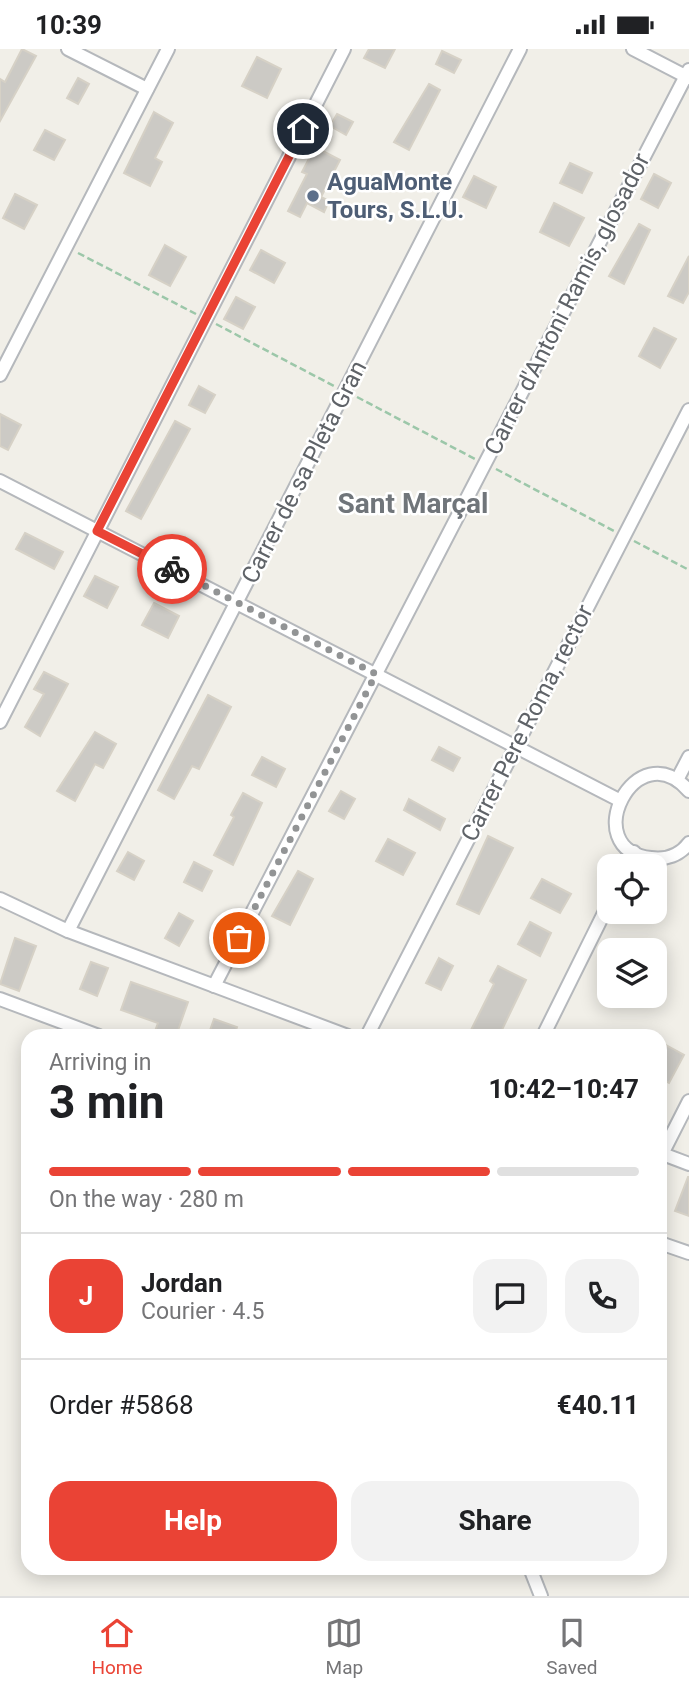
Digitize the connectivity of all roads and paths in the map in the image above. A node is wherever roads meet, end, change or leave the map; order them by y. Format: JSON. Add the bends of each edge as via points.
{"nodes":[{"id":1,"x":68,"y":49,"type":"edge"},
{"id":2,"x":167,"y":49,"type":"edge"},
{"id":3,"x":344,"y":49,"type":"edge"},
{"id":4,"x":520,"y":49,"type":"edge"},
{"id":5,"x":633,"y":49,"type":"edge"},
{"id":6,"x":688,"y":74,"type":"edge"},
{"id":7,"x":147,"y":89,"type":"junction"},
{"id":8,"x":66,"y":246,"type":"junction"},
{"id":9,"x":197,"y":314,"type":"dead end"},
{"id":10,"x":213,"y":323,"type":"dead end"},
{"id":11,"x":0,"y":375,"type":"edge"},
{"id":12,"x":339,"y":388,"type":"dead end"},
{"id":13,"x":351,"y":394,"type":"dead end"},
{"id":14,"x":689,"y":411,"type":"edge"},
{"id":15,"x":478,"y":460,"type":"dead end"},
{"id":16,"x":493,"y":468,"type":"dead end"},
{"id":17,"x":0,"y":481,"type":"edge"},
{"id":18,"x":97,"y":531,"type":"junction"},
{"id":19,"x":618,"y":533,"type":"dead end"},
{"id":20,"x":631,"y":540,"type":"dead end"},
{"id":21,"x":689,"y":570,"type":"edge"},
{"id":22,"x":237,"y":603,"type":"junction"},
{"id":23,"x":376,"y":674,"type":"junction"},
{"id":24,"x":0,"y":722,"type":"edge"},
{"id":25,"x":514,"y":746,"type":"junction"},
{"id":26,"x":689,"y":757,"type":"edge"},
{"id":27,"x":677,"y":780,"type":"junction"},
{"id":28,"x":689,"y":791,"type":"edge"},
{"id":29,"x":619,"y":800,"type":"junction"},
{"id":30,"x":689,"y":843,"type":"edge"},
{"id":31,"x":634,"y":852,"type":"joint"},
{"id":32,"x":0,"y":899,"type":"edge"},
{"id":33,"x":599,"y":924,"type":"edge"},
{"id":34,"x":68,"y":931,"type":"junction"},
{"id":35,"x":214,"y":986,"type":"junction"},
{"id":36,"x":0,"y":999,"type":"edge"},
{"id":37,"x":80,"y":1029,"type":"edge"},
{"id":38,"x":329,"y":1029,"type":"edge"},
{"id":39,"x":371,"y":1029,"type":"edge"},
{"id":40,"x":546,"y":1029,"type":"edge"},
{"id":41,"x":689,"y":1101,"type":"edge"},
{"id":42,"x":667,"y":1143,"type":"edge"},
{"id":43,"x":667,"y":1156,"type":"edge"},
{"id":44,"x":689,"y":1164,"type":"edge"},
{"id":45,"x":667,"y":1245,"type":"edge"},
{"id":46,"x":689,"y":1253,"type":"edge"},
{"id":47,"x":533,"y":1575,"type":"edge"},
{"id":48,"x":541,"y":1596,"type":"edge"}],
"edges":[{"from":1,"to":7,"type":"street"},
{"from":2,"to":7,"type":"street"},
{"from":3,"to":18,"type":"street"},
{"from":4,"to":22,"type":"street","name":"Carrer de sa Pleta Gran"},
{"from":5,"to":6,"type":"street"},
{"from":6,"to":23,"type":"street","name":"Carrer d'Antoni Ramis, glosador"},
{"from":7,"to":8,"type":"street"},
{"from":8,"to":9,"type":"path"},
{"from":8,"to":11,"type":"street"},
{"from":10,"to":12,"type":"path"},
{"from":13,"to":15,"type":"path"},
{"from":14,"to":25,"type":"street","name":"Carrer Pere Roma, rector"},
{"from":16,"to":19,"type":"path"},
{"from":17,"to":18,"type":"street"},
{"from":18,"to":22,"type":"street"},
{"from":18,"to":24,"type":"street"},
{"from":20,"to":21,"type":"path"},
{"from":22,"to":23,"type":"street"},
{"from":22,"to":34,"type":"street","name":"Carrer de sa Pleta Gran"},
{"from":23,"to":25,"type":"street"},
{"from":23,"to":35,"type":"street","name":"Carrer d'Antoni Ramis, glosador"},
{"from":25,"to":29,"type":"street"},
{"from":25,"to":39,"type":"street","name":"Carrer Pere Roma, rector"},
{"from":26,"to":27,"type":"street"},
{"from":27,"to":28,"type":"street"},
{"from":27,"to":29,"type":"street","via":[[664,776],[638,780]]},
{"from":29,"to":31,"type":"street","via":[[615,811],[619,834]]},
{"from":30,"to":31,"type":"street","via":[[661,859]]},
{"from":32,"to":34,"type":"street"},
{"from":33,"to":40,"type":"street"},
{"from":34,"to":35,"type":"street"},
{"from":35,"to":38,"type":"street"},
{"from":36,"to":37,"type":"street"},
{"from":41,"to":42,"type":"street"},
{"from":43,"to":44,"type":"street"},
{"from":45,"to":46,"type":"street"},
{"from":47,"to":48,"type":"street"}]}
